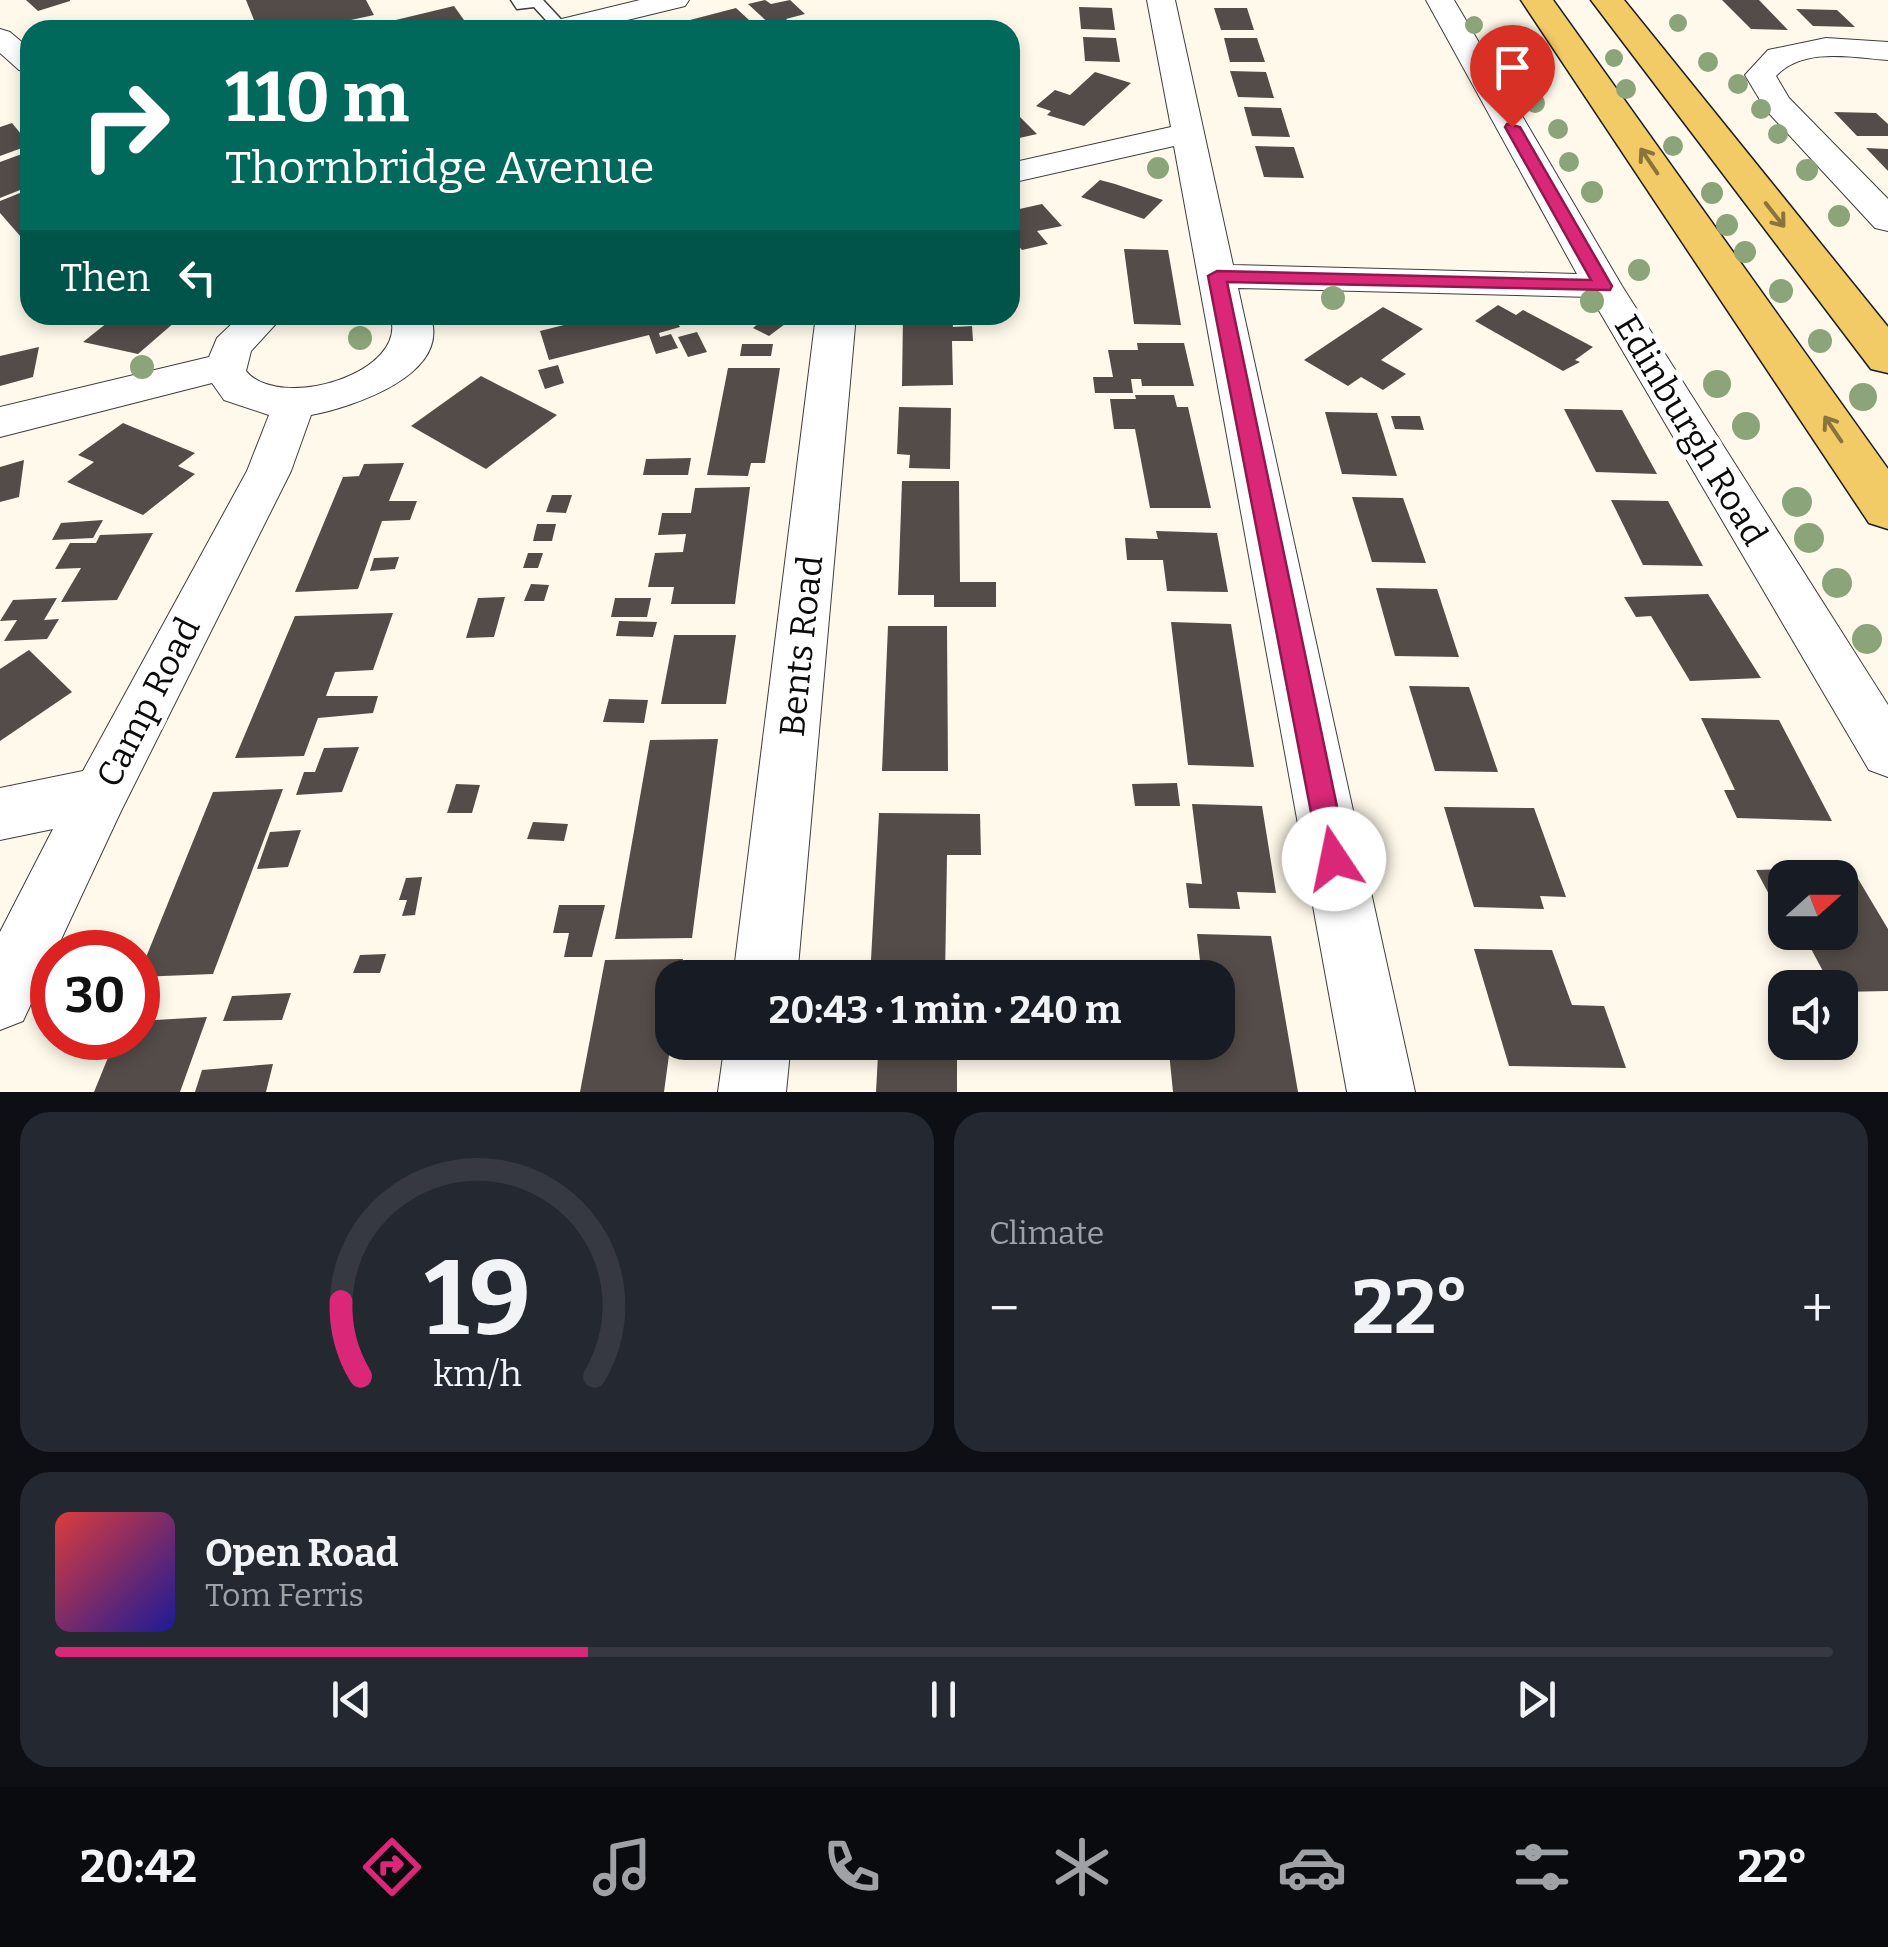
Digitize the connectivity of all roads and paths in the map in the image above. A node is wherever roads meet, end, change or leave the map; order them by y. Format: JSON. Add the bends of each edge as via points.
{"nodes":[{"id":1,"x":518,"y":0,"type":"edge"},
{"id":2,"x":1161,"y":0,"type":"edge"},
{"id":3,"x":1440,"y":0,"type":"edge"},
{"id":4,"x":1536,"y":0,"type":"edge"},
{"id":5,"x":1608,"y":0,"type":"edge"},
{"id":6,"x":541,"y":1,"type":"edge"},
{"id":7,"x":668,"y":1,"type":"edge"},
{"id":8,"x":592,"y":20,"type":"edge"},
{"id":9,"x":0,"y":38,"type":"edge"},
{"id":10,"x":1888,"y":51,"type":"edge"},
{"id":11,"x":20,"y":55,"type":"edge"},
{"id":12,"x":1188,"y":133,"type":"junction"},
{"id":13,"x":1020,"y":172,"type":"edge"},
{"id":14,"x":1881,"y":206,"type":"edge"},
{"id":15,"x":1217,"y":276,"type":"junction"},
{"id":16,"x":1603,"y":286,"type":"junction"},
{"id":17,"x":253,"y":325,"type":"edge"},
{"id":18,"x":421,"y":325,"type":"edge"},
{"id":19,"x":835,"y":325,"type":"edge"},
{"id":20,"x":1888,"y":358,"type":"edge"},
{"id":21,"x":224,"y":367,"type":"junction"},
{"id":22,"x":294,"y":404,"type":"junction"},
{"id":23,"x":0,"y":422,"type":"edge"},
{"id":24,"x":1888,"y":510,"type":"edge"},
{"id":25,"x":1888,"y":754,"type":"edge"},
{"id":26,"x":101,"y":793,"type":"junction"},
{"id":27,"x":0,"y":814,"type":"edge"},
{"id":28,"x":767,"y":960,"type":"edge"},
{"id":29,"x":0,"y":998,"type":"edge"},
{"id":30,"x":756,"y":1060,"type":"edge"},
{"id":31,"x":752,"y":1092,"type":"edge"},
{"id":32,"x":1381,"y":1092,"type":"edge"}],
"edges":[{"from":1,"to":6,"type":"lane","via":[[522,6]]},
{"from":2,"to":12,"type":"street"},
{"from":3,"to":16,"type":"street","name":"Edinburgh Road"},
{"from":24,"to":4,"type":"main road","one_way":true},
{"from":5,"to":20,"type":"main road","one_way":true},
{"from":7,"to":8,"type":"street"},
{"from":9,"to":11,"type":"street"},
{"from":10,"to":14,"type":"street","via":[[1826,47],[1778,56],[1760,75],[1777,102]]},
{"from":12,"to":13,"type":"street"},
{"from":12,"to":15,"type":"street"},
{"from":15,"to":16,"type":"street"},
{"from":15,"to":32,"type":"street"},
{"from":16,"to":25,"type":"street","name":"Edinburgh Road"},
{"from":17,"to":21,"type":"street","via":[[236,340]]},
{"from":18,"to":22,"type":"street","via":[[381,376],[354,390]]},
{"from":19,"to":28,"type":"street","name":"Bents Road"},
{"from":21,"to":22,"type":"street","via":[[243,395]]},
{"from":21,"to":23,"type":"street"},
{"from":22,"to":26,"type":"street","name":"Camp Road","via":[[268,471]]},
{"from":26,"to":27,"type":"street"},
{"from":26,"to":29,"type":"street","name":"Camp Road"},
{"from":30,"to":31,"type":"street"}]}
